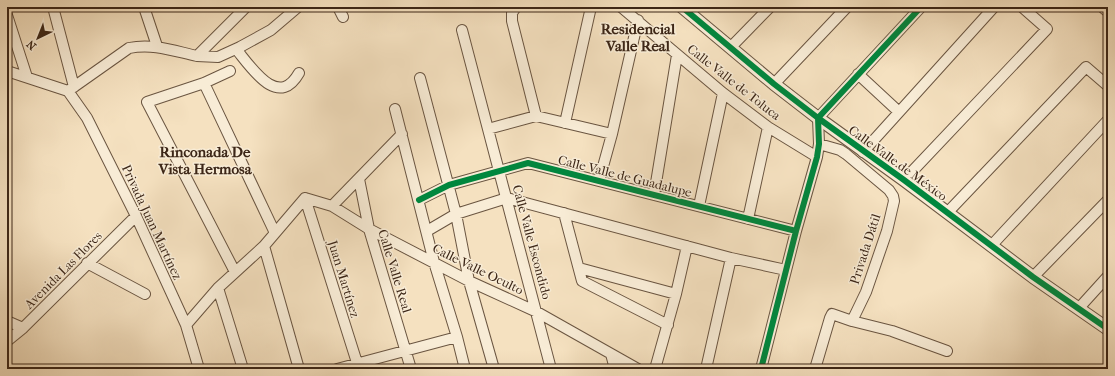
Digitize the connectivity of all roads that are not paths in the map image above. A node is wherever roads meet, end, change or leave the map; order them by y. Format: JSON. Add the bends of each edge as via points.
{"nodes":[{"id":1,"x":53,"y":7,"type":"edge"},
{"id":2,"x":144,"y":7,"type":"edge"},
{"id":3,"x":246,"y":7,"type":"edge"},
{"id":4,"x":298,"y":7,"type":"edge"},
{"id":5,"x":338,"y":7,"type":"edge"},
{"id":6,"x":516,"y":7,"type":"edge"},
{"id":7,"x":591,"y":7,"type":"edge"},
{"id":8,"x":621,"y":7,"type":"edge"},
{"id":9,"x":770,"y":7,"type":"edge"},
{"id":10,"x":847,"y":7,"type":"edge"},
{"id":11,"x":921,"y":7,"type":"edge"},
{"id":12,"x":994,"y":7,"type":"edge"},
{"id":13,"x":1022,"y":7,"type":"edge"},
{"id":14,"x":1102,"y":7,"type":"edge"},
{"id":15,"x":690,"y":9,"type":"edge"},
{"id":16,"x":1108,"y":12,"type":"edge"},
{"id":17,"x":7,"y":17,"type":"edge"},
{"id":18,"x":343,"y":17,"type":"dead end"},
{"id":19,"x":638,"y":20,"type":"junction"},
{"id":20,"x":462,"y":30,"type":"dead end"},
{"id":21,"x":157,"y":46,"type":"junction"},
{"id":22,"x":731,"y":47,"type":"junction"},
{"id":23,"x":236,"y":49,"type":"junction"},
{"id":24,"x":677,"y":55,"type":"junction"},
{"id":25,"x":197,"y":56,"type":"junction"},
{"id":26,"x":7,"y":71,"type":"edge"},
{"id":27,"x":230,"y":71,"type":"dead end"},
{"id":28,"x":299,"y":73,"type":"dead end"},
{"id":29,"x":858,"y":74,"type":"junction"},
{"id":30,"x":27,"y":77,"type":"junction"},
{"id":31,"x":420,"y":78,"type":"dead end"},
{"id":32,"x":204,"y":83,"type":"junction"},
{"id":33,"x":774,"y":84,"type":"junction"},
{"id":34,"x":1108,"y":86,"type":"edge"},
{"id":35,"x":71,"y":89,"type":"junction"},
{"id":36,"x":723,"y":93,"type":"junction"},
{"id":37,"x":395,"y":108,"type":"dead end"},
{"id":38,"x":899,"y":112,"type":"junction"},
{"id":39,"x":536,"y":116,"type":"junction"},
{"id":40,"x":818,"y":118,"type":"junction"},
{"id":41,"x":1108,"y":120,"type":"edge"},
{"id":42,"x":565,"y":123,"type":"junction"},
{"id":43,"x":768,"y":127,"type":"junction"},
{"id":44,"x":488,"y":129,"type":"junction"},
{"id":45,"x":402,"y":134,"type":"junction"},
{"id":46,"x":612,"y":134,"type":"junction"},
{"id":47,"x":819,"y":144,"type":"junction"},
{"id":48,"x":863,"y":152,"type":"junction"},
{"id":49,"x":817,"y":158,"type":"junction"},
{"id":50,"x":499,"y":171,"type":"junction"},
{"id":51,"x":359,"y":179,"type":"junction"},
{"id":52,"x":904,"y":180,"type":"junction"},
{"id":53,"x":599,"y":181,"type":"junction"},
{"id":54,"x":449,"y":185,"type":"junction"},
{"id":55,"x":654,"y":194,"type":"junction"},
{"id":56,"x":305,"y":198,"type":"junction"},
{"id":57,"x":507,"y":198,"type":"junction"},
{"id":58,"x":419,"y":200,"type":"junction"},
{"id":59,"x":1108,"y":200,"type":"edge"},
{"id":60,"x":332,"y":206,"type":"junction"},
{"id":61,"x":699,"y":206,"type":"junction"},
{"id":62,"x":564,"y":213,"type":"junction"},
{"id":63,"x":947,"y":213,"type":"junction"},
{"id":64,"x":456,"y":214,"type":"junction"},
{"id":65,"x":136,"y":216,"type":"junction"},
{"id":66,"x":748,"y":219,"type":"junction"},
{"id":67,"x":369,"y":229,"type":"junction"},
{"id":68,"x":796,"y":231,"type":"junction"},
{"id":69,"x":275,"y":232,"type":"junction"},
{"id":70,"x":427,"y":232,"type":"junction"},
{"id":71,"x":264,"y":246,"type":"junction"},
{"id":72,"x":687,"y":246,"type":"junction"},
{"id":73,"x":991,"y":246,"type":"junction"},
{"id":74,"x":731,"y":258,"type":"junction"},
{"id":75,"x":434,"y":262,"type":"junction"},
{"id":76,"x":87,"y":263,"type":"junction"},
{"id":77,"x":579,"y":268,"type":"junction"},
{"id":78,"x":786,"y":270,"type":"junction"},
{"id":79,"x":235,"y":272,"type":"junction"},
{"id":80,"x":1108,"y":276,"type":"edge"},
{"id":81,"x":1033,"y":277,"type":"junction"},
{"id":82,"x":469,"y":281,"type":"junction"},
{"id":83,"x":218,"y":288,"type":"junction"},
{"id":84,"x":145,"y":294,"type":"dead end"},
{"id":85,"x":676,"y":294,"type":"junction"},
{"id":86,"x":1078,"y":308,"type":"junction"},
{"id":87,"x":537,"y":312,"type":"junction"},
{"id":88,"x":7,"y":321,"type":"edge"},
{"id":89,"x":852,"y":321,"type":"junction"},
{"id":90,"x":186,"y":325,"type":"junction"},
{"id":91,"x":668,"y":325,"type":"junction"},
{"id":92,"x":22,"y":328,"type":"junction"},
{"id":93,"x":1108,"y":329,"type":"edge"},
{"id":94,"x":457,"y":337,"type":"junction"},
{"id":95,"x":7,"y":341,"type":"edge"},
{"id":96,"x":406,"y":351,"type":"junction"},
{"id":97,"x":947,"y":351,"type":"dead end"},
{"id":98,"x":611,"y":354,"type":"junction"},
{"id":99,"x":358,"y":366,"type":"edge"},
{"id":100,"x":199,"y":369,"type":"edge"},
{"id":101,"x":243,"y":369,"type":"edge"},
{"id":102,"x":299,"y":369,"type":"edge"},
{"id":103,"x":337,"y":369,"type":"edge"},
{"id":104,"x":411,"y":369,"type":"edge"},
{"id":105,"x":465,"y":369,"type":"edge"},
{"id":106,"x":494,"y":369,"type":"edge"},
{"id":107,"x":551,"y":369,"type":"edge"},
{"id":108,"x":615,"y":369,"type":"edge"},
{"id":109,"x":638,"y":369,"type":"edge"},
{"id":110,"x":655,"y":369,"type":"edge"},
{"id":111,"x":706,"y":369,"type":"edge"},
{"id":112,"x":761,"y":369,"type":"edge"},
{"id":113,"x":815,"y":369,"type":"edge"}],
"edges":[{"from":1,"to":35,"type":"street","name":"Privada Juan Martínez"},
{"from":2,"to":21,"type":"street"},
{"from":3,"to":25,"type":"street"},
{"from":4,"to":23,"type":"street","via":[[270,30]]},
{"from":5,"to":18,"type":"street"},
{"from":6,"to":39,"type":"street","via":[[512,13],[512,21]]},
{"from":7,"to":42,"type":"street"},
{"from":8,"to":19,"type":"street","name":"Calle Valle de Toluca"},
{"from":9,"to":22,"type":"street"},
{"from":10,"to":33,"type":"street"},
{"from":11,"to":29,"type":"street"},
{"from":12,"to":38,"type":"street"},
{"from":13,"to":52,"type":"street","via":[[1047,29]]},
{"from":14,"to":16,"type":"street"},
{"from":15,"to":22,"type":"street","name":"Calle Valle de México"},
{"from":17,"to":30,"type":"street"},
{"from":19,"to":24,"type":"street","name":"Calle Valle de Toluca"},
{"from":19,"to":46,"type":"street"},
{"from":20,"to":44,"type":"street","name":"Calle Valle Escondido"},
{"from":21,"to":25,"type":"street"},
{"from":21,"to":35,"type":"street","via":[[129,48]]},
{"from":22,"to":33,"type":"street","name":"Calle Valle de México"},
{"from":23,"to":25,"type":"street","via":[[218,57]]},
{"from":23,"to":28,"type":"street","via":[[262,80],[272,87],[283,87],[294,82]]},
{"from":24,"to":36,"type":"street","name":"Calle Valle de Toluca"},
{"from":24,"to":55,"type":"street"},
{"from":26,"to":30,"type":"street"},
{"from":27,"to":32,"type":"street"},
{"from":29,"to":38,"type":"street"},
{"from":29,"to":40,"type":"street"},
{"from":30,"to":35,"type":"street"},
{"from":31,"to":54,"type":"street"},
{"from":32,"to":69,"type":"street"},
{"from":32,"to":79,"type":"street","via":[[147,102]]},
{"from":33,"to":40,"type":"street","name":"Calle Valle de México"},
{"from":34,"to":63,"type":"street","via":[[1086,67]]},
{"from":35,"to":65,"type":"street","name":"Privada Juan Martínez"},
{"from":36,"to":43,"type":"street","name":"Calle Valle de Toluca"},
{"from":36,"to":61,"type":"street"},
{"from":37,"to":45,"type":"street"},
{"from":38,"to":48,"type":"street"},
{"from":39,"to":42,"type":"street"},
{"from":39,"to":44,"type":"street"},
{"from":40,"to":47,"type":"street"},
{"from":40,"to":48,"type":"street","name":"Calle Valle de México"},
{"from":41,"to":73,"type":"street"},
{"from":42,"to":46,"type":"street"},
{"from":43,"to":49,"type":"street","name":"Calle Valle de Toluca"},
{"from":43,"to":66,"type":"street"},
{"from":44,"to":50,"type":"street","name":"Calle Valle Escondido"},
{"from":45,"to":51,"type":"street"},
{"from":45,"to":58,"type":"street"},
{"from":46,"to":53,"type":"street"},
{"from":47,"to":49,"type":"street"},
{"from":47,"to":89,"type":"street","name":"Privada Dátil","via":[[846,154],[893,196],[887,231],[866,292]]},
{"from":48,"to":52,"type":"street","name":"Calle Valle de México"},
{"from":49,"to":68,"type":"street"},
{"from":50,"to":53,"type":"street","name":"Calle Valle de Guadalupe","via":[[528,163]]},
{"from":50,"to":54,"type":"street","name":"Calle Valle de Guadalupe"},
{"from":50,"to":57,"type":"street","name":"Calle Valle Escondido"},
{"from":51,"to":60,"type":"street"},
{"from":51,"to":67,"type":"street","name":"Calle Valle Real"},
{"from":52,"to":63,"type":"street","name":"Calle Valle de México"},
{"from":53,"to":55,"type":"street","name":"Calle Valle de Guadalupe"},
{"from":54,"to":58,"type":"street","name":"Calle Valle de Guadalupe"},
{"from":54,"to":64,"type":"street"},
{"from":55,"to":61,"type":"street","name":"Calle Valle de Guadalupe"},
{"from":56,"to":60,"type":"street","name":"Calle Valle Oculto"},
{"from":56,"to":69,"type":"street"},
{"from":56,"to":99,"type":"street","name":"Juan Martínez"},
{"from":57,"to":62,"type":"street"},
{"from":57,"to":64,"type":"street"},
{"from":57,"to":87,"type":"street","name":"Calle Valle Escondido"},
{"from":58,"to":70,"type":"street"},
{"from":59,"to":81,"type":"street"},
{"from":60,"to":67,"type":"street","name":"Calle Valle Oculto"},
{"from":61,"to":66,"type":"street","name":"Calle Valle de Guadalupe"},
{"from":62,"to":72,"type":"street"},
{"from":62,"to":77,"type":"street"},
{"from":63,"to":73,"type":"street","name":"Calle Valle de México"},
{"from":64,"to":70,"type":"street"},
{"from":64,"to":82,"type":"street"},
{"from":65,"to":76,"type":"street","name":"Avenida Las Flores"},
{"from":65,"to":90,"type":"street","name":"Privada Juan Martínez"},
{"from":66,"to":68,"type":"street","name":"Calle Valle de Guadalupe"},
{"from":67,"to":75,"type":"street","name":"Calle Valle Oculto"},
{"from":67,"to":96,"type":"street","name":"Calle Valle Real"},
{"from":68,"to":78,"type":"street"},
{"from":69,"to":71,"type":"street"},
{"from":70,"to":75,"type":"street"},
{"from":71,"to":79,"type":"street"},
{"from":71,"to":102,"type":"street"},
{"from":72,"to":74,"type":"street"},
{"from":72,"to":85,"type":"street"},
{"from":73,"to":81,"type":"street","name":"Calle Valle de México"},
{"from":74,"to":78,"type":"street"},
{"from":74,"to":111,"type":"street"},
{"from":75,"to":82,"type":"street","name":"Calle Valle Oculto"},
{"from":75,"to":94,"type":"street"},
{"from":76,"to":84,"type":"street"},
{"from":76,"to":92,"type":"street","name":"Avenida Las Flores"},
{"from":77,"to":85,"type":"street"},
{"from":77,"to":91,"type":"street","via":[[582,281]]},
{"from":78,"to":112,"type":"street"},
{"from":79,"to":83,"type":"street"},
{"from":80,"to":86,"type":"street"},
{"from":81,"to":86,"type":"street","name":"Calle Valle de México"},
{"from":82,"to":87,"type":"street","name":"Calle Valle Oculto"},
{"from":82,"to":106,"type":"street"},
{"from":83,"to":90,"type":"street"},
{"from":83,"to":101,"type":"street"},
{"from":85,"to":91,"type":"street"},
{"from":86,"to":93,"type":"street","name":"Calle Valle de México"},
{"from":87,"to":98,"type":"street","name":"Calle Valle Oculto"},
{"from":87,"to":107,"type":"street","name":"Calle Valle Escondido"},
{"from":88,"to":92,"type":"street"},
{"from":89,"to":97,"type":"street","via":[[892,331]]},
{"from":89,"to":113,"type":"street","via":[[832,314]]},
{"from":90,"to":100,"type":"street","name":"Privada Juan Martínez"},
{"from":91,"to":110,"type":"street"},
{"from":92,"to":95,"type":"street","name":"Avenida Las Flores"},
{"from":94,"to":96,"type":"street"},
{"from":94,"to":105,"type":"street"},
{"from":96,"to":99,"type":"street"},
{"from":96,"to":104,"type":"street","name":"Calle Valle Real"},
{"from":98,"to":108,"type":"street"},
{"from":98,"to":109,"type":"street","name":"Calle Valle Oculto"},
{"from":99,"to":103,"type":"street"}]}
